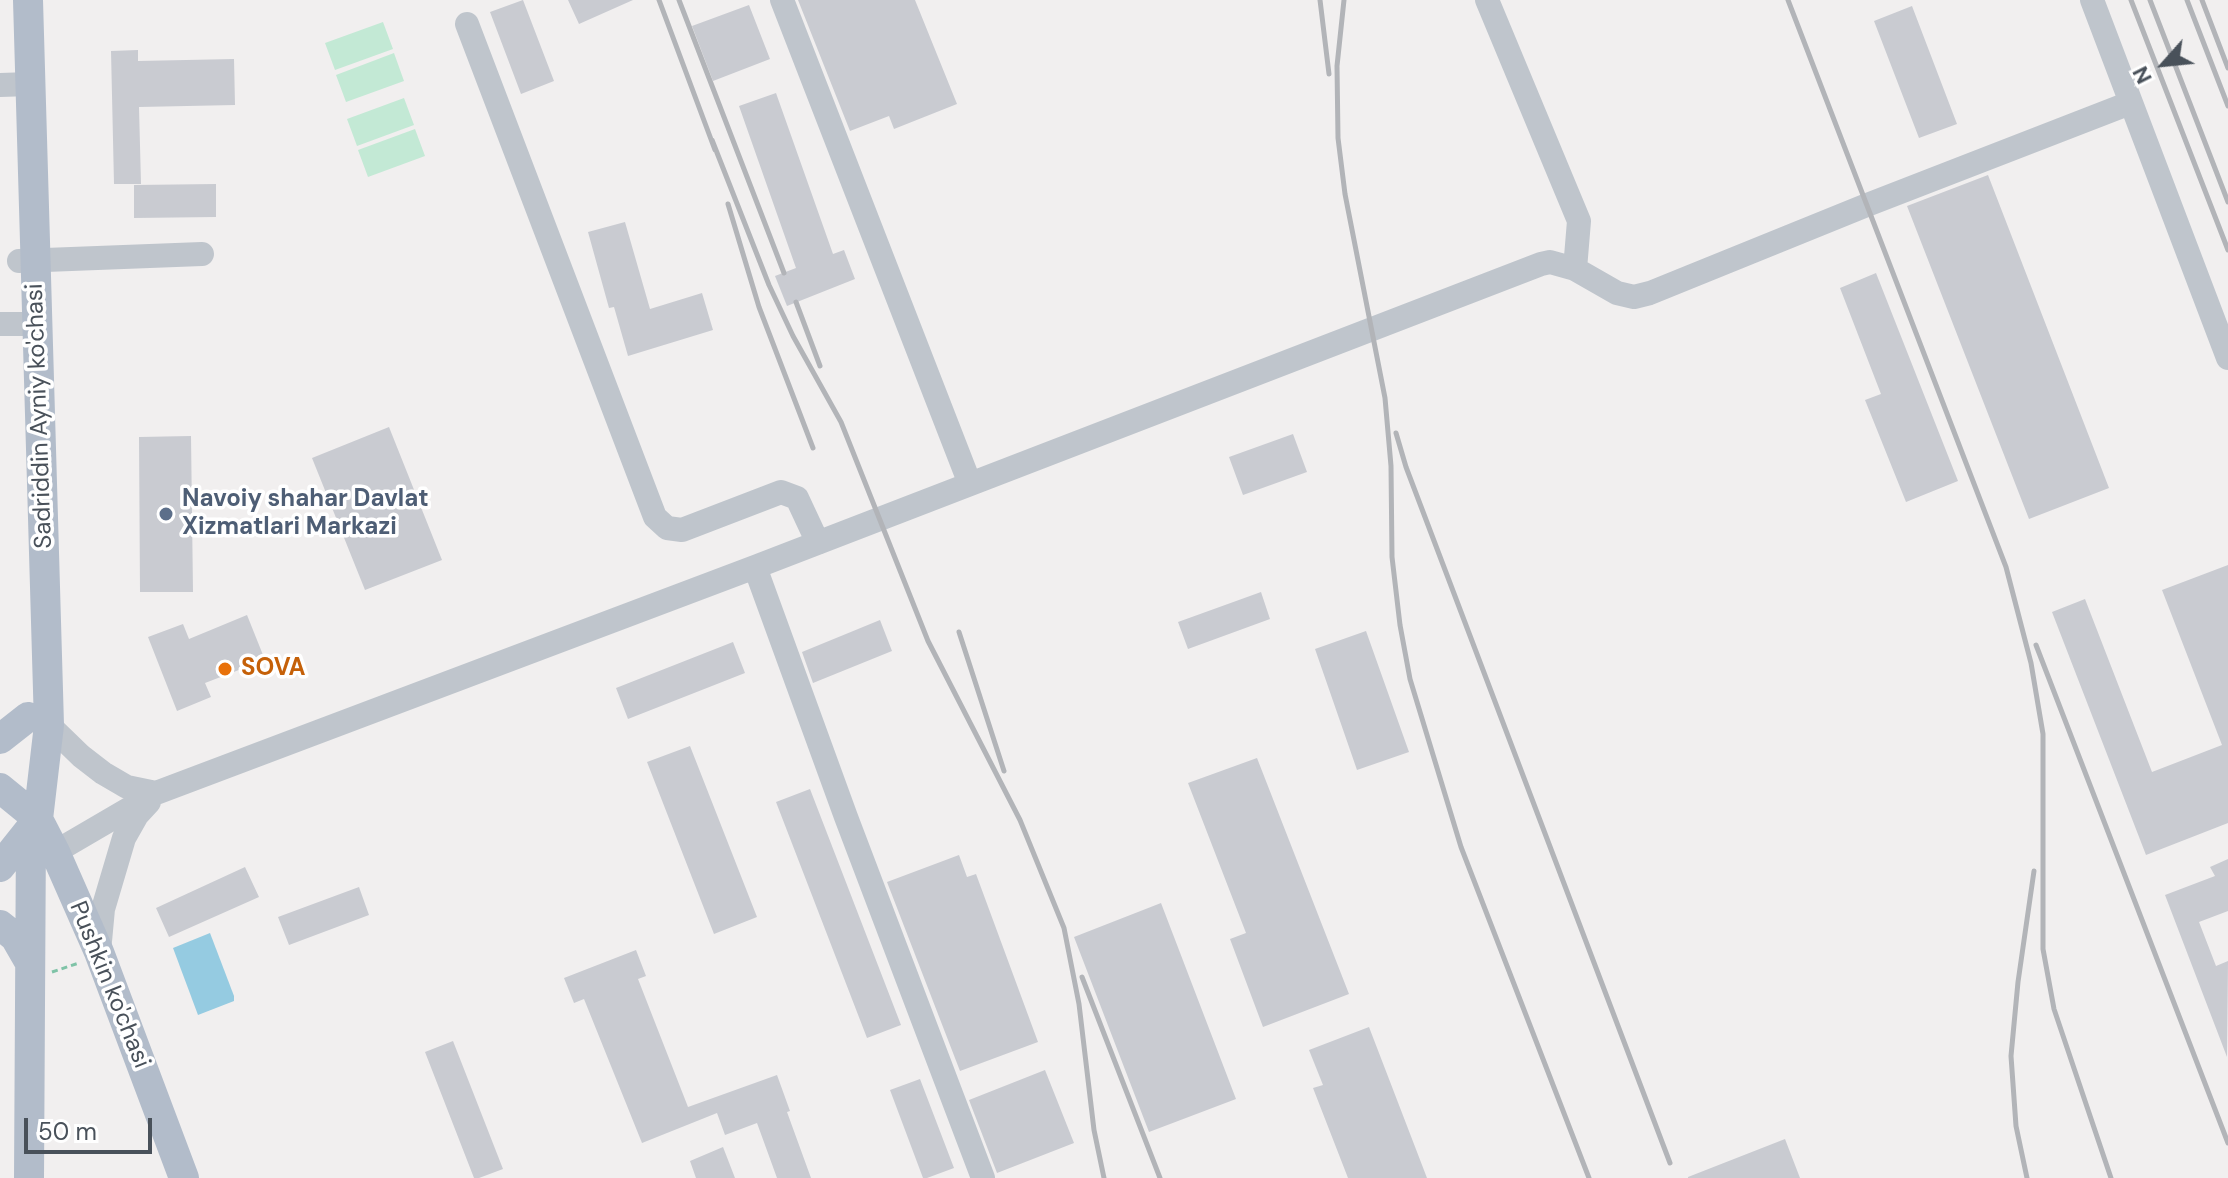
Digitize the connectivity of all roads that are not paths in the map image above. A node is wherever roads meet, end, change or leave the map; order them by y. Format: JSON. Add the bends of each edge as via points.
{"nodes":[{"id":1,"x":13,"y":0,"type":"edge"},
{"id":2,"x":28,"y":0,"type":"edge"},
{"id":3,"x":782,"y":0,"type":"edge"},
{"id":4,"x":1487,"y":0,"type":"edge"},
{"id":5,"x":2092,"y":0,"type":"edge"},
{"id":6,"x":467,"y":24,"type":"dead end"},
{"id":7,"x":15,"y":85,"type":"edge"},
{"id":8,"x":2130,"y":103,"type":"junction"},
{"id":9,"x":202,"y":254,"type":"dead end"},
{"id":10,"x":27,"y":261,"type":"junction"},
{"id":11,"x":1575,"y":269,"type":"junction"},
{"id":12,"x":20,"y":324,"type":"edge"},
{"id":13,"x":2228,"y":358,"type":"edge"},
{"id":14,"x":970,"y":484,"type":"junction"},
{"id":15,"x":818,"y":543,"type":"junction"},
{"id":16,"x":755,"y":567,"type":"junction"},
{"id":17,"x":39,"y":721,"type":"junction"},
{"id":18,"x":0,"y":739,"type":"edge"},
{"id":19,"x":0,"y":788,"type":"edge"},
{"id":20,"x":156,"y":793,"type":"junction"},
{"id":21,"x":24,"y":833,"type":"edge"},
{"id":22,"x":0,"y":925,"type":"edge"},
{"id":23,"x":100,"y":955,"type":"junction"},
{"id":24,"x":30,"y":970,"type":"junction"},
{"id":25,"x":29,"y":1178,"type":"edge"},
{"id":26,"x":184,"y":1178,"type":"edge"},
{"id":27,"x":983,"y":1178,"type":"edge"}],
"edges":[{"from":1,"to":7,"type":"main road","name":"Sadriddin Ayniy ko'chasi"},
{"from":2,"to":7,"type":"main road","name":"Sadriddin Ayniy ko'chasi"},
{"from":3,"to":14,"type":"street"},
{"from":4,"to":11,"type":"street","via":[[1579,221]]},
{"from":5,"to":8,"type":"street"},
{"from":6,"to":15,"type":"street","via":[[655,517],[667,528],[682,530],[781,492],[797,498]]},
{"from":7,"to":10,"type":"main road","name":"Sadriddin Ayniy ko'chasi"},
{"from":8,"to":11,"type":"street","via":[[1650,293],[1617,293]]},
{"from":8,"to":13,"type":"street"},
{"from":9,"to":10,"type":"street"},
{"from":10,"to":12,"type":"main road","name":"Sadriddin Ayniy ko'chasi"},
{"from":11,"to":14,"type":"street","via":[[1541,264]]},
{"from":12,"to":17,"type":"main road","name":"Sadriddin Ayniy ko'chasi"},
{"from":14,"to":15,"type":"street"},
{"from":15,"to":16,"type":"street"},
{"from":16,"to":20,"type":"street"},
{"from":16,"to":27,"type":"street"},
{"from":17,"to":18,"type":"main road"},
{"from":17,"to":20,"type":"street","via":[[103,773],[127,787]]},
{"from":17,"to":21,"type":"main road","name":"Sadriddin Ayniy ko'chasi"},
{"from":19,"to":21,"type":"main road"},
{"from":20,"to":21,"type":"street"},
{"from":20,"to":23,"type":"street","via":[[124,838],[103,909]]},
{"from":21,"to":23,"type":"main road","name":"Pushkin ko'chasi"},
{"from":21,"to":24,"type":"main road","name":"Sadriddin Ayniy ko'chasi"},
{"from":22,"to":24,"type":"main road","via":[[15,937]]},
{"from":23,"to":26,"type":"main road","name":"Pushkin ko'chasi"},
{"from":24,"to":25,"type":"main road","name":"Sadriddin Ayniy ko'chasi"}]}
